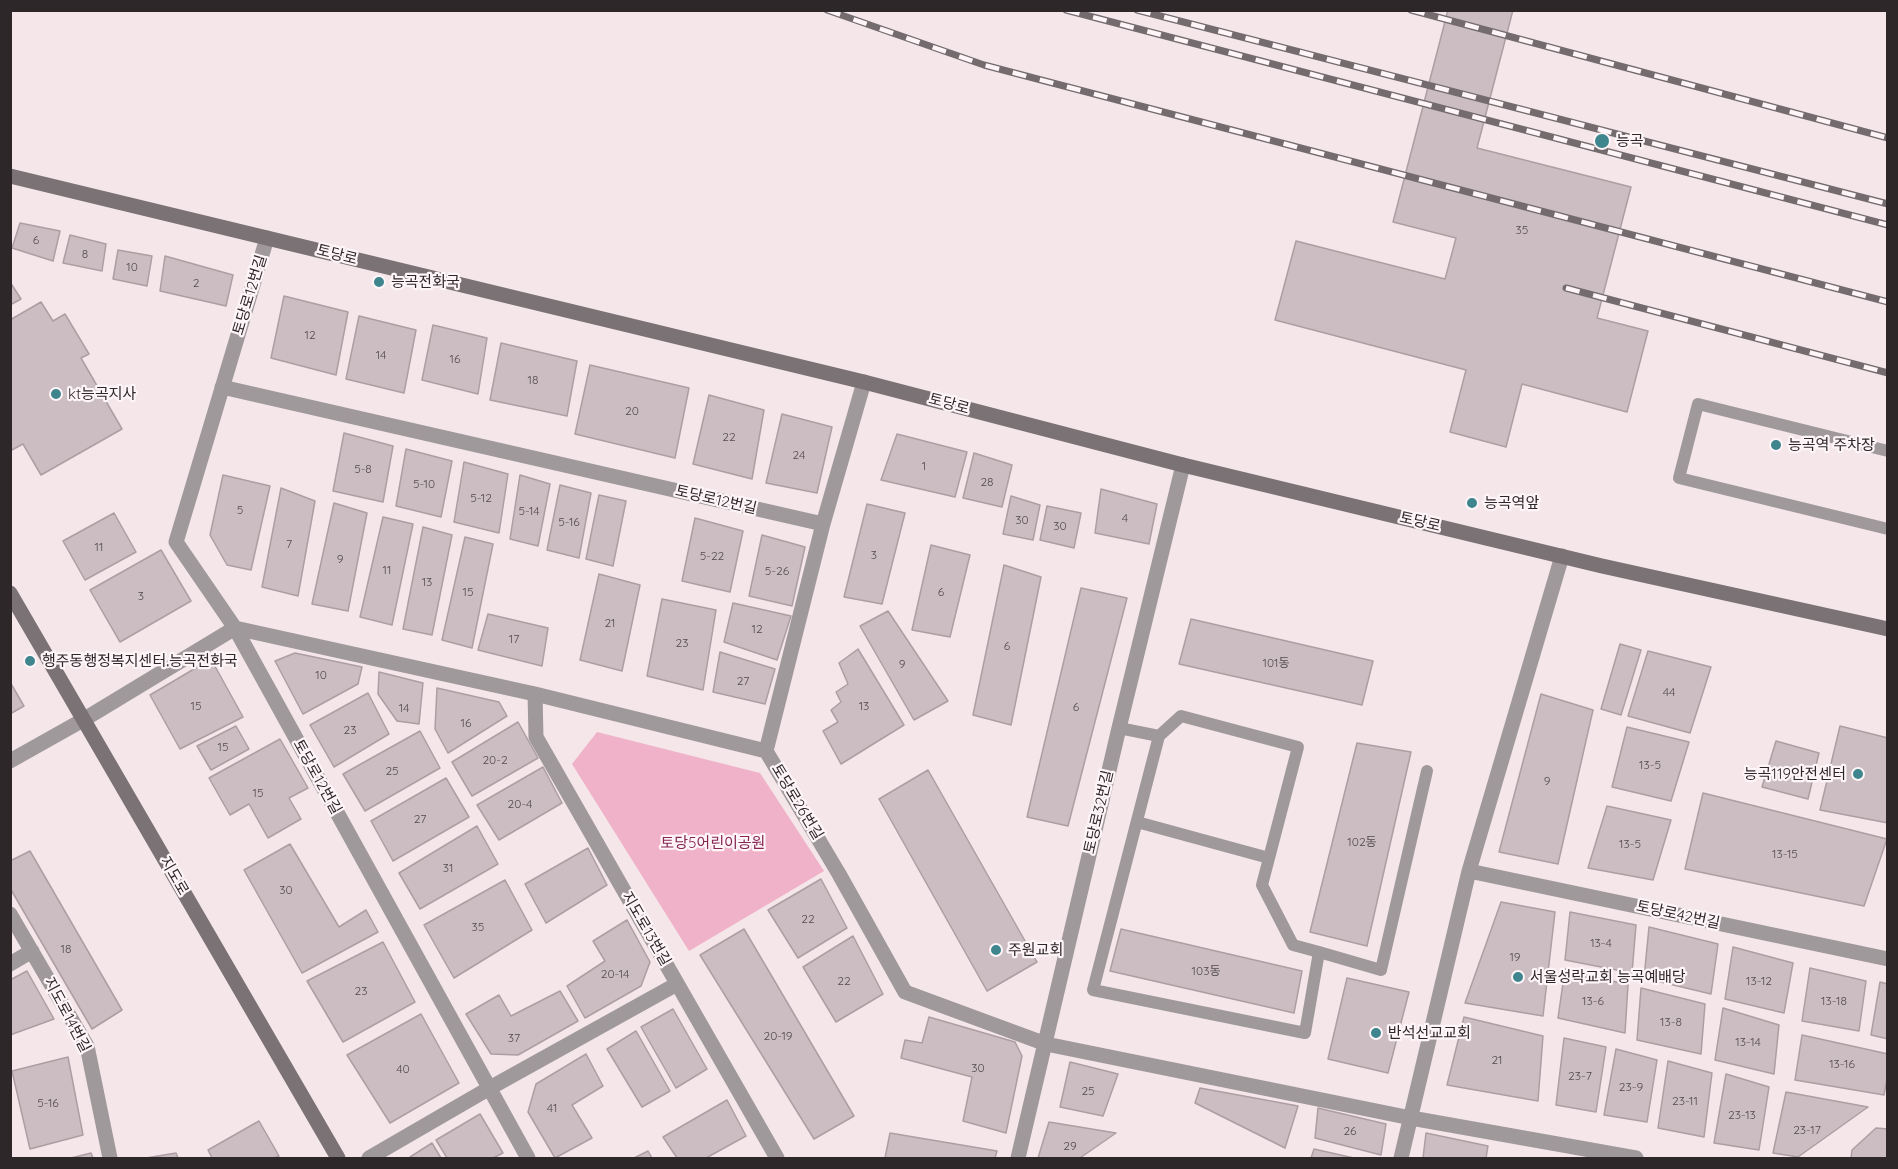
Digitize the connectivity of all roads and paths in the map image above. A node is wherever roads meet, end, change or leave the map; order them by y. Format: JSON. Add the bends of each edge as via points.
{"nodes":[{"id":1,"x":10,"y":176,"type":"edge"},
{"id":2,"x":267,"y":238,"type":"junction"},
{"id":3,"x":864,"y":382,"type":"junction"},
{"id":4,"x":222,"y":387,"type":"junction"},
{"id":5,"x":1887,"y":452,"type":"edge"},
{"id":6,"x":1183,"y":465,"type":"junction"},
{"id":7,"x":824,"y":524,"type":"junction"},
{"id":8,"x":1887,"y":529,"type":"edge"},
{"id":9,"x":1562,"y":556,"type":"junction"},
{"id":10,"x":10,"y":593,"type":"edge"},
{"id":11,"x":235,"y":628,"type":"junction"},
{"id":12,"x":1887,"y":629,"type":"edge"},
{"id":13,"x":535,"y":694,"type":"junction"},
{"id":14,"x":83,"y":720,"type":"junction"},
{"id":15,"x":1119,"y":728,"type":"junction"},
{"id":16,"x":1159,"y":736,"type":"junction"},
{"id":17,"x":766,"y":751,"type":"junction"},
{"id":18,"x":10,"y":760,"type":"edge"},
{"id":19,"x":1427,"y":771,"type":"dead end"},
{"id":20,"x":1137,"y":822,"type":"junction"},
{"id":21,"x":1269,"y":858,"type":"junction"},
{"id":22,"x":1469,"y":871,"type":"junction"},
{"id":23,"x":10,"y":914,"type":"edge"},
{"id":24,"x":32,"y":951,"type":"junction"},
{"id":25,"x":1319,"y":952,"type":"junction"},
{"id":26,"x":1887,"y":959,"type":"edge"},
{"id":27,"x":10,"y":964,"type":"edge"},
{"id":28,"x":677,"y":984,"type":"junction"},
{"id":29,"x":1046,"y":1044,"type":"junction"},
{"id":30,"x":488,"y":1089,"type":"junction"},
{"id":31,"x":1410,"y":1118,"type":"junction"},
{"id":32,"x":110,"y":1158,"type":"edge"},
{"id":33,"x":338,"y":1158,"type":"edge"},
{"id":34,"x":369,"y":1158,"type":"edge"},
{"id":35,"x":528,"y":1158,"type":"edge"},
{"id":36,"x":777,"y":1158,"type":"edge"},
{"id":37,"x":1018,"y":1158,"type":"edge"},
{"id":38,"x":1401,"y":1158,"type":"edge"},
{"id":39,"x":1636,"y":1158,"type":"edge"}],
"edges":[{"from":1,"to":2,"type":"main road","name":"토당로"},
{"from":2,"to":3,"type":"main road","name":"토당로"},
{"from":2,"to":4,"type":"street","name":"토당로12번길"},
{"from":3,"to":6,"type":"main road","name":"토당로"},
{"from":3,"to":7,"type":"street","name":"토당로26번길"},
{"from":4,"to":7,"type":"street","name":"토당로12번길"},
{"from":4,"to":11,"type":"street","name":"토당로12번길","via":[[176,542]]},
{"from":5,"to":8,"type":"lane","via":[[1698,404],[1679,478]]},
{"from":6,"to":9,"type":"main road","name":"토당로"},
{"from":6,"to":15,"type":"street","name":"토당로32번길"},
{"from":7,"to":17,"type":"street","name":"토당로26번길"},
{"from":9,"to":12,"type":"main road","name":"토당로"},
{"from":9,"to":22,"type":"street"},
{"from":10,"to":14,"type":"main road","name":"지도로"},
{"from":11,"to":13,"type":"street"},
{"from":11,"to":14,"type":"street"},
{"from":11,"to":30,"type":"street","name":"토당로12번길"},
{"from":13,"to":17,"type":"street"},
{"from":13,"to":28,"type":"street","name":"지도로13번길","via":[[536,737]]},
{"from":14,"to":18,"type":"street"},
{"from":14,"to":33,"type":"main road","name":"지도로"},
{"from":15,"to":16,"type":"lane"},
{"from":15,"to":29,"type":"street","name":"토당로32번길"},
{"from":16,"to":20,"type":"lane"},
{"from":16,"to":21,"type":"lane","via":[[1181,716],[1298,747]]},
{"from":17,"to":29,"type":"street","name":"토당로26번길","via":[[905,992]]},
{"from":19,"to":25,"type":"lane","via":[[1381,970]]},
{"from":20,"to":21,"type":"lane"},
{"from":20,"to":25,"type":"lane","via":[[1093,990],[1305,1033]]},
{"from":21,"to":25,"type":"lane","via":[[1262,885],[1293,945]]},
{"from":22,"to":26,"type":"street","name":"토당로42번길"},
{"from":22,"to":31,"type":"street"},
{"from":23,"to":24,"type":"street","name":"지도로14번길"},
{"from":24,"to":27,"type":"street"},
{"from":24,"to":32,"type":"street","name":"지도로14번길","via":[[87,1046]]},
{"from":28,"to":30,"type":"street"},
{"from":28,"to":36,"type":"street","name":"지도로13번길"},
{"from":29,"to":31,"type":"street","name":"토당로26번길"},
{"from":29,"to":37,"type":"street","name":"토당로32번길"},
{"from":30,"to":34,"type":"street"},
{"from":30,"to":35,"type":"street","name":"토당로12번길"},
{"from":31,"to":38,"type":"street"},
{"from":31,"to":39,"type":"street"}]}
